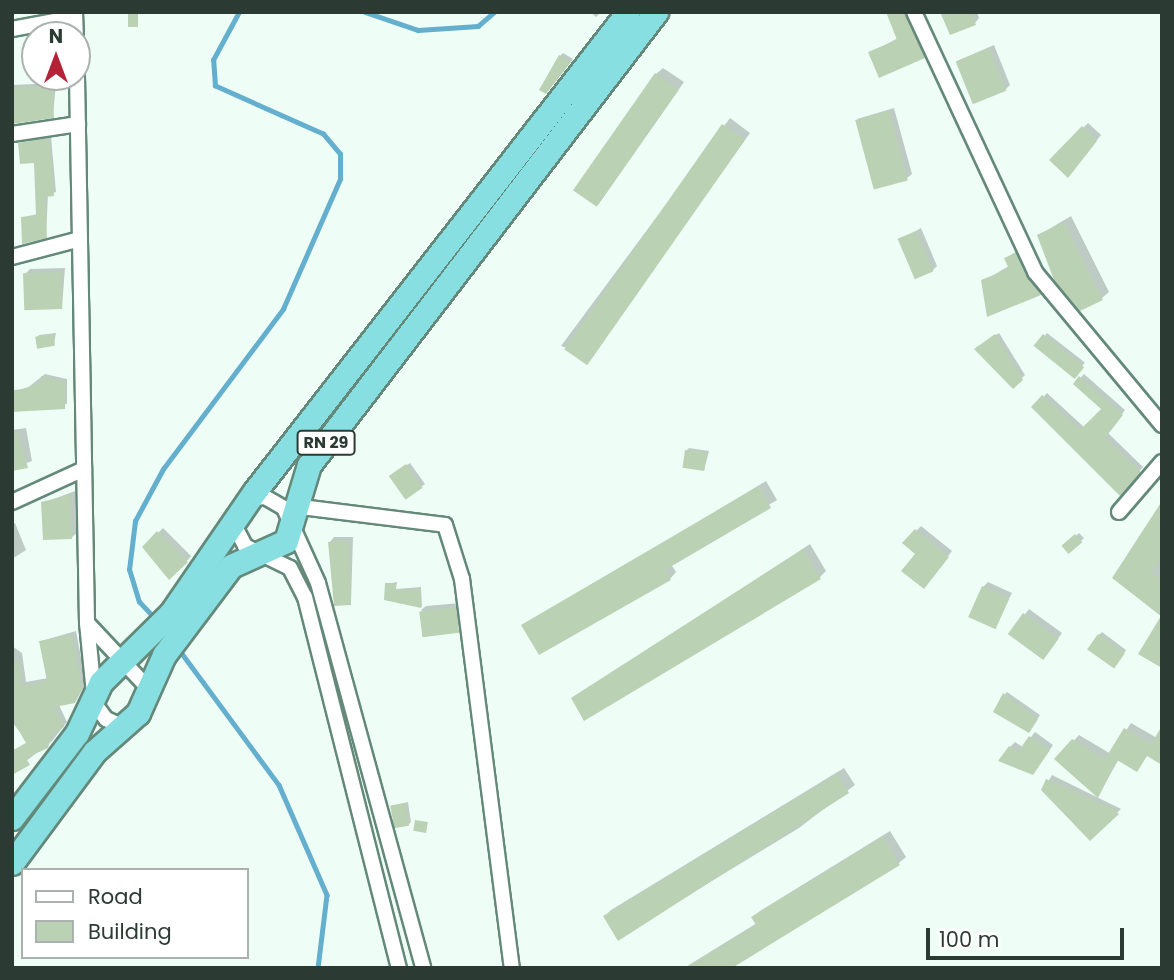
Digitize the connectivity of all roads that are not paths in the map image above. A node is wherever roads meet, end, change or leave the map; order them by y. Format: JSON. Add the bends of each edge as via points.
{"nodes":[{"id":1,"x":628,"y":12,"type":"edge"},
{"id":2,"x":656,"y":12,"type":"edge"},
{"id":3,"x":914,"y":12,"type":"edge"},
{"id":4,"x":75,"y":15,"type":"edge"},
{"id":5,"x":12,"y":29,"type":"edge"},
{"id":6,"x":77,"y":91,"type":"edge"},
{"id":7,"x":78,"y":124,"type":"junction"},
{"id":8,"x":12,"y":134,"type":"edge"},
{"id":9,"x":80,"y":239,"type":"junction"},
{"id":10,"x":12,"y":257,"type":"edge"},
{"id":11,"x":1162,"y":425,"type":"edge"},
{"id":12,"x":1162,"y":461,"type":"edge"},
{"id":13,"x":83,"y":469,"type":"junction"},
{"id":14,"x":250,"y":499,"type":"junction"},
{"id":15,"x":12,"y":502,"type":"edge"},
{"id":16,"x":1119,"y":512,"type":"dead end"},
{"id":17,"x":292,"y":513,"type":"junction"},
{"id":18,"x":233,"y":523,"type":"junction"},
{"id":19,"x":260,"y":555,"type":"junction"},
{"id":20,"x":87,"y":623,"type":"junction"},
{"id":21,"x":124,"y":663,"type":"junction"},
{"id":22,"x":149,"y":689,"type":"junction"},
{"id":23,"x":93,"y":695,"type":"junction"},
{"id":24,"x":122,"y":726,"type":"junction"},
{"id":25,"x":12,"y":818,"type":"edge"},
{"id":26,"x":12,"y":863,"type":"edge"},
{"id":27,"x":398,"y":968,"type":"edge"},
{"id":28,"x":423,"y":968,"type":"edge"},
{"id":29,"x":512,"y":968,"type":"edge"}],
"edges":[{"from":1,"to":14,"type":"highway","number":"RN 29"},
{"from":2,"to":17,"type":"highway","number":"RN 29","via":[[314,459]]},
{"from":3,"to":11,"type":"street","via":[[1035,272]]},
{"from":4,"to":5,"type":"street"},
{"from":6,"to":7,"type":"street"},
{"from":7,"to":8,"type":"street"},
{"from":7,"to":9,"type":"street"},
{"from":9,"to":10,"type":"street"},
{"from":9,"to":13,"type":"street"},
{"from":12,"to":16,"type":"street"},
{"from":13,"to":15,"type":"street"},
{"from":13,"to":20,"type":"street"},
{"from":14,"to":17,"type":"street","via":[[278,503]]},
{"from":14,"to":18,"type":"highway","number":"RN 29"},
{"from":17,"to":19,"type":"highway","number":"RN 29","via":[[286,541]]},
{"from":17,"to":28,"type":"street","via":[[318,583]]},
{"from":17,"to":29,"type":"street","via":[[446,525],[462,579]]},
{"from":18,"to":19,"type":"street","via":[[245,546]]},
{"from":18,"to":21,"type":"highway","number":"RN 29","via":[[171,613]]},
{"from":19,"to":22,"type":"highway","number":"RN 29","via":[[231,566],[164,655]]},
{"from":19,"to":27,"type":"street","via":[[290,568],[305,597]]},
{"from":20,"to":21,"type":"street"},
{"from":20,"to":23,"type":"street"},
{"from":21,"to":22,"type":"street"},
{"from":21,"to":23,"type":"highway","number":"RN 29"},
{"from":22,"to":24,"type":"highway","number":"RN 29"},
{"from":23,"to":24,"type":"street","via":[[99,712]]},
{"from":23,"to":25,"type":"highway","number":"RN 29","via":[[77,733]]},
{"from":24,"to":26,"type":"highway","number":"RN 29","via":[[94,752]]}]}
